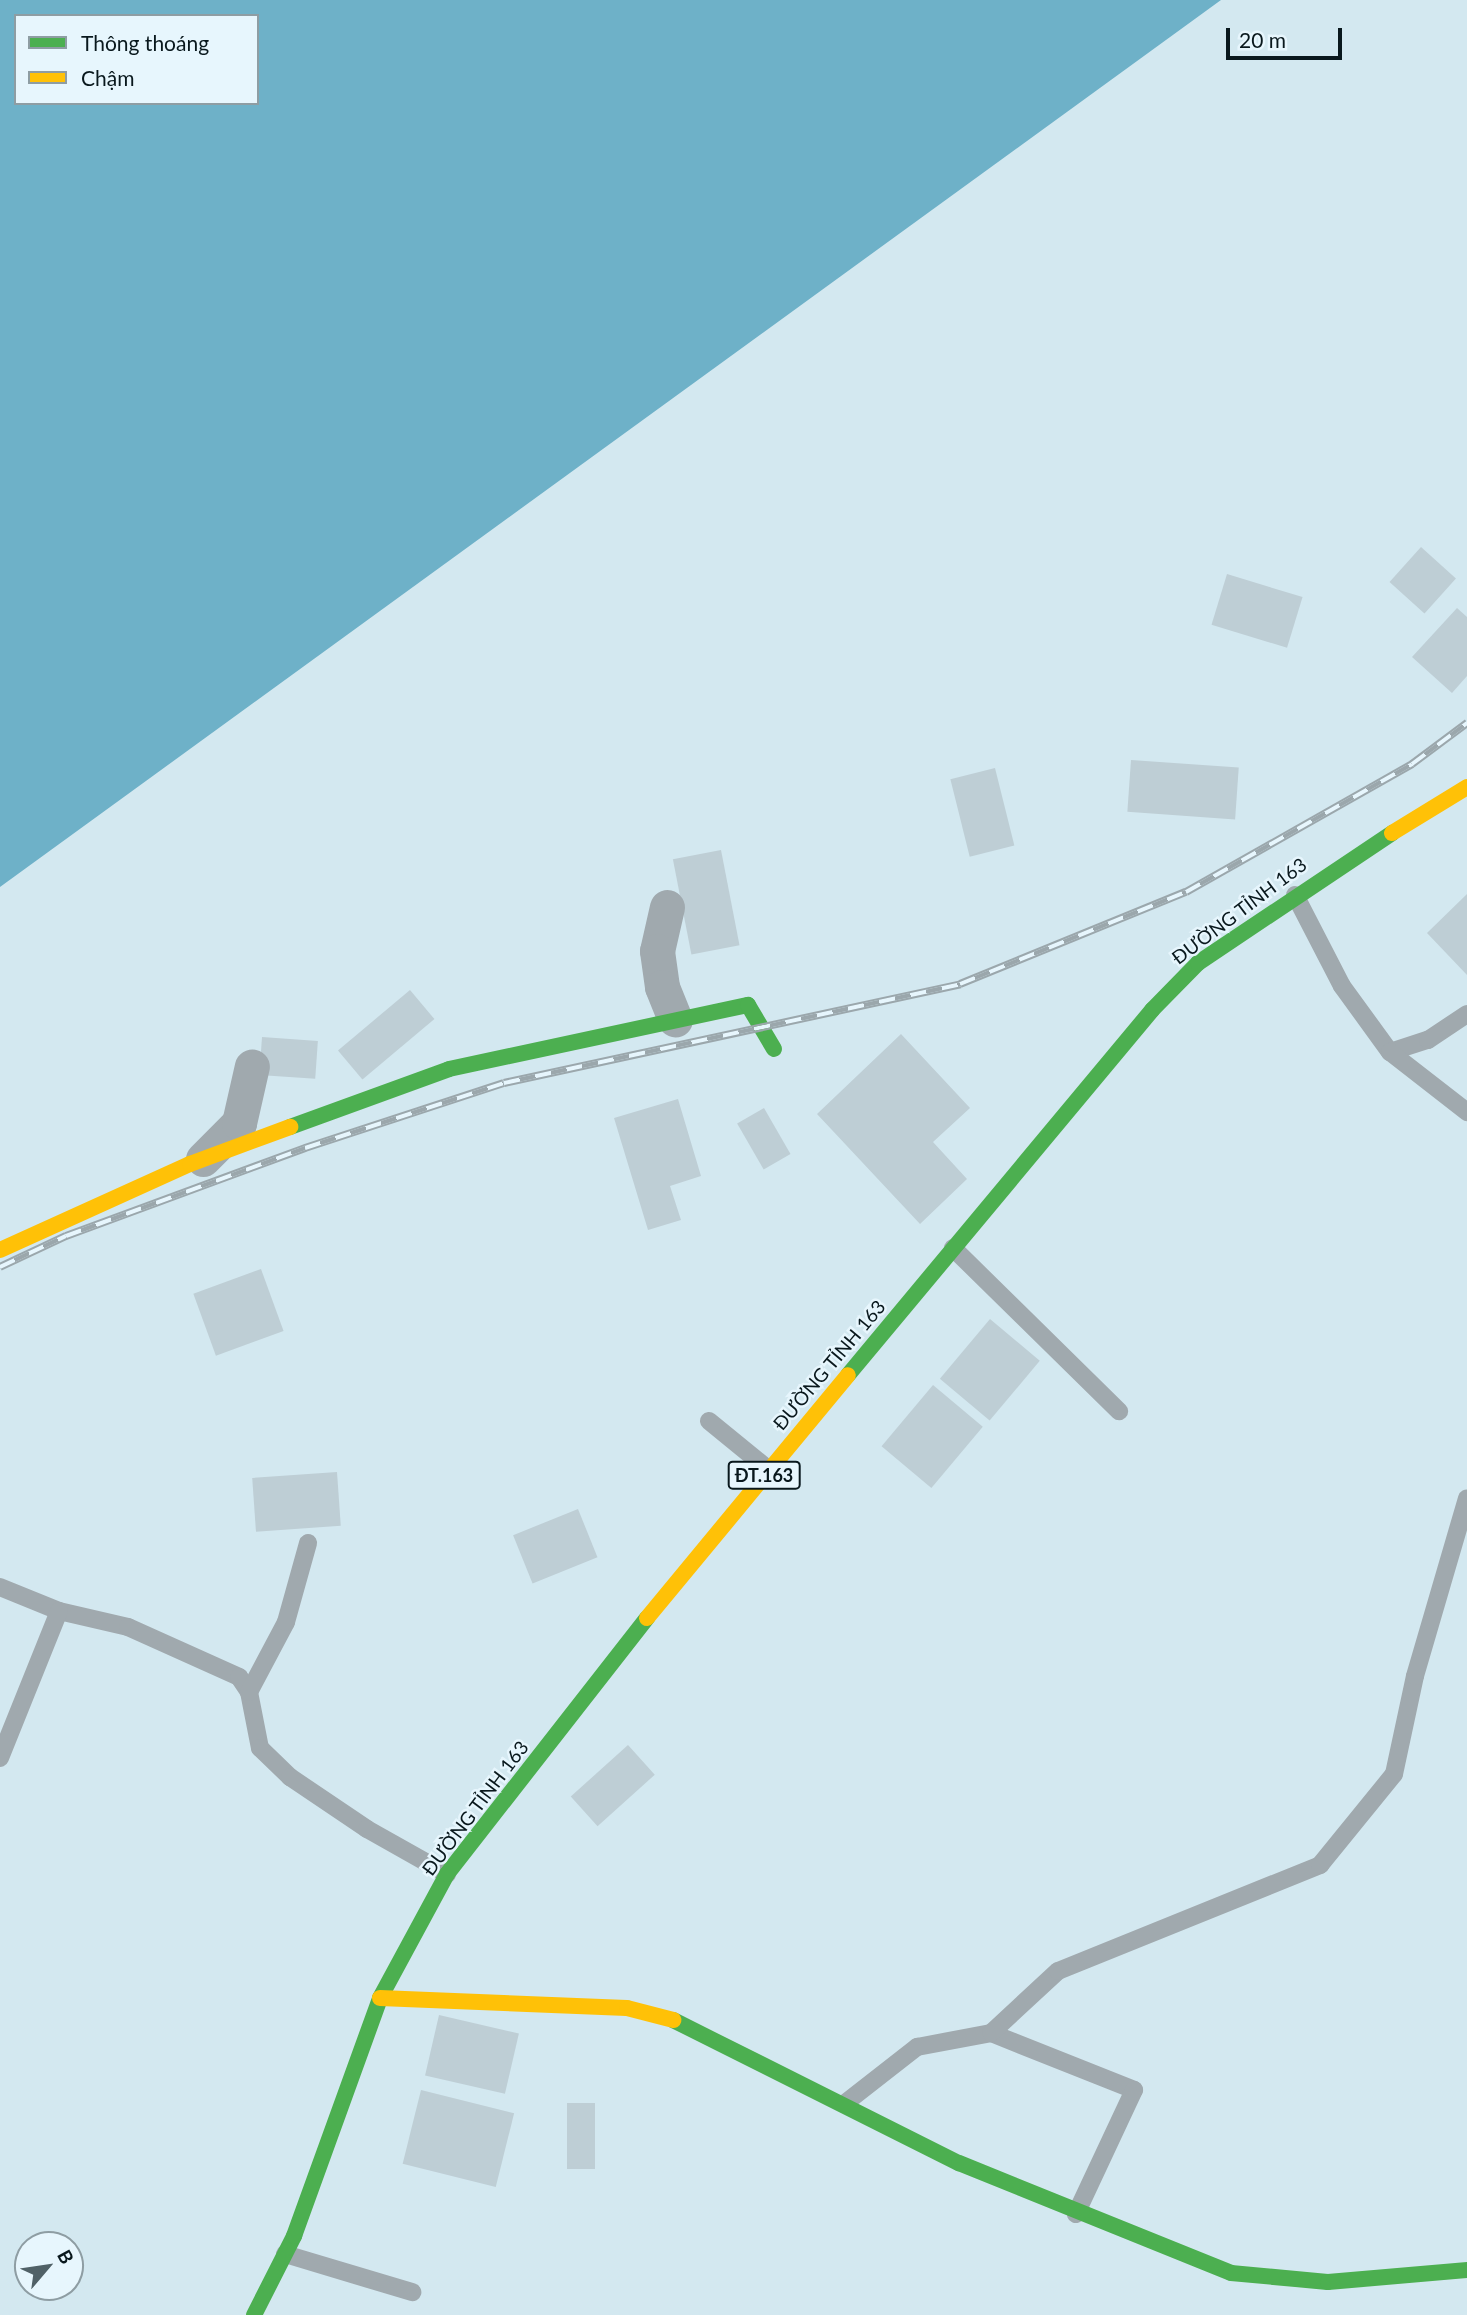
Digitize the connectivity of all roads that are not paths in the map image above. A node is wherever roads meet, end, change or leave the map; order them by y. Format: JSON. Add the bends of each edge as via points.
{"nodes":[{"id":1,"x":1467,"y":787,"type":"edge"},
{"id":2,"x":1295,"y":895,"type":"junction"},
{"id":3,"x":667,"y":907,"type":"dead end"},
{"id":4,"x":1467,"y":1014,"type":"edge"},
{"id":5,"x":675,"y":1020,"type":"junction"},
{"id":6,"x":774,"y":1049,"type":"dead end"},
{"id":7,"x":1390,"y":1052,"type":"junction"},
{"id":8,"x":252,"y":1066,"type":"dead end"},
{"id":9,"x":1467,"y":1112,"type":"edge"},
{"id":10,"x":203,"y":1159,"type":"junction"},
{"id":11,"x":953,"y":1248,"type":"junction"},
{"id":12,"x":0,"y":1250,"type":"edge"},
{"id":13,"x":1119,"y":1411,"type":"dead end"},
{"id":14,"x":709,"y":1421,"type":"dead end"},
{"id":15,"x":769,"y":1469,"type":"junction"},
{"id":16,"x":1467,"y":1498,"type":"edge"},
{"id":17,"x":308,"y":1543,"type":"dead end"},
{"id":18,"x":0,"y":1587,"type":"edge"},
{"id":19,"x":59,"y":1611,"type":"junction"},
{"id":20,"x":249,"y":1692,"type":"junction"},
{"id":21,"x":0,"y":1758,"type":"edge"},
{"id":22,"x":447,"y":1874,"type":"junction"},
{"id":23,"x":380,"y":1998,"type":"junction"},
{"id":24,"x":991,"y":2033,"type":"junction"},
{"id":25,"x":845,"y":2104,"type":"junction"},
{"id":26,"x":1076,"y":2214,"type":"junction"},
{"id":27,"x":285,"y":2255,"type":"junction"},
{"id":28,"x":1467,"y":2270,"type":"edge"},
{"id":29,"x":412,"y":2292,"type":"dead end"},
{"id":30,"x":254,"y":2315,"type":"edge"}],
"edges":[{"from":1,"to":2,"type":"main road","name":"ĐƯỜNG TỈNH 163","number":"ĐT.163"},
{"from":2,"to":7,"type":"lane","via":[[1342,986]]},
{"from":2,"to":11,"type":"main road","name":"ĐƯỜNG TỈNH 163","number":"ĐT.163","via":[[1198,963],[1152,1010]]},
{"from":3,"to":5,"type":"street","via":[[657,951],[662,987]]},
{"from":4,"to":7,"type":"lane","via":[[1428,1040]]},
{"from":5,"to":6,"type":"main road","via":[[748,1006]]},
{"from":5,"to":10,"type":"main road","via":[[449,1069]]},
{"from":7,"to":9,"type":"lane"},
{"from":8,"to":10,"type":"street","via":[[239,1123]]},
{"from":10,"to":12,"type":"main road"},
{"from":11,"to":13,"type":"lane"},
{"from":11,"to":15,"type":"main road","name":"ĐƯỜNG TỈNH 163","number":"ĐT.163"},
{"from":14,"to":15,"type":"lane"},
{"from":15,"to":22,"type":"main road","name":"ĐƯỜNG TỈNH 163","number":"ĐT.163"},
{"from":16,"to":24,"type":"lane","via":[[1415,1676],[1394,1774],[1320,1865],[1058,1970]]},
{"from":17,"to":20,"type":"lane","via":[[286,1622]]},
{"from":18,"to":19,"type":"lane"},
{"from":19,"to":20,"type":"lane","via":[[128,1627],[222,1666],[239,1676]]},
{"from":19,"to":21,"type":"lane"},
{"from":20,"to":22,"type":"lane","via":[[260,1748],[290,1777],[367,1829]]},
{"from":22,"to":23,"type":"main road","name":"ĐƯỜNG TỈNH 163","number":"ĐT.163"},
{"from":23,"to":25,"type":"main road","via":[[627,2007],[664,2014]]},
{"from":23,"to":27,"type":"main road","name":"ĐƯỜNG TỈNH 163","number":"ĐT.163"},
{"from":24,"to":25,"type":"lane","via":[[917,2047]]},
{"from":24,"to":26,"type":"lane","via":[[1134,2090]]},
{"from":25,"to":26,"type":"main road","via":[[959,2163]]},
{"from":26,"to":28,"type":"main road","via":[[1231,2273],[1282,2281],[1375,2279]]},
{"from":27,"to":29,"type":"lane"},
{"from":27,"to":30,"type":"main road","name":"ĐƯỜNG TỈNH 163","number":"ĐT.163"}]}
